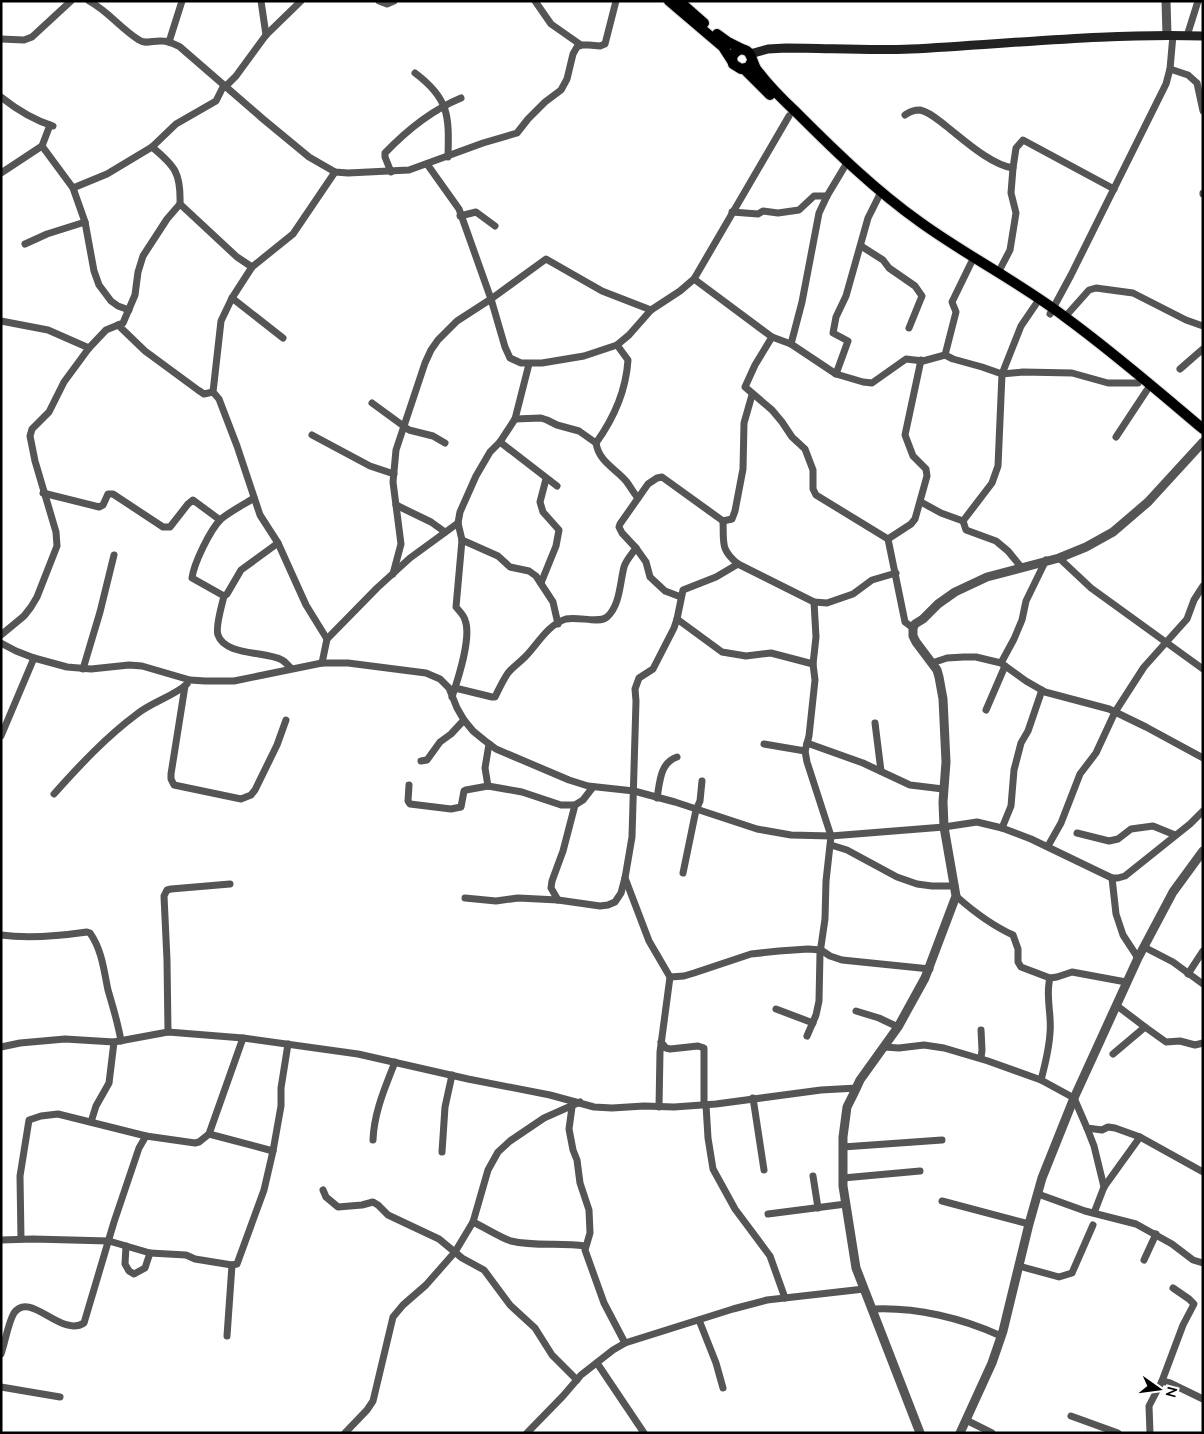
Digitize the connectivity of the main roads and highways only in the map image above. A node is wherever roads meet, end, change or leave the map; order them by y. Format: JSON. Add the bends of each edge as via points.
{"nodes":[{"id":1,"x":669,"y":1,"type":"edge"},
{"id":2,"x":679,"y":1,"type":"edge"},
{"id":3,"x":1203,"y":36,"type":"edge"},
{"id":4,"x":748,"y":55,"type":"junction"},
{"id":5,"x":732,"y":61,"type":"junction"},
{"id":6,"x":744,"y":69,"type":"junction"},
{"id":7,"x":1051,"y":311,"type":"junction"},
{"id":8,"x":1203,"y":429,"type":"edge"},
{"id":9,"x":1203,"y":437,"type":"edge"}],
"edges":[{"from":1,"to":5,"type":"main road","via":[[722,47]]},
{"from":2,"to":4,"type":"main road","via":[[719,36]]},
{"from":3,"to":4,"type":"main road","via":[[1081,37],[909,49],[768,48]]},
{"from":4,"to":5,"type":"main road","via":[[734,53]]},
{"from":4,"to":6,"type":"main road","via":[[749,66]]},
{"from":4,"to":7,"type":"main road","via":[[771,88],[900,207]]},
{"from":5,"to":6,"type":"main road","via":[[735,67]]},
{"from":6,"to":7,"type":"main road","via":[[789,116],[921,231]]},
{"from":7,"to":8,"type":"main road","via":[[1065,316]]},
{"from":7,"to":9,"type":"main road"}]}
